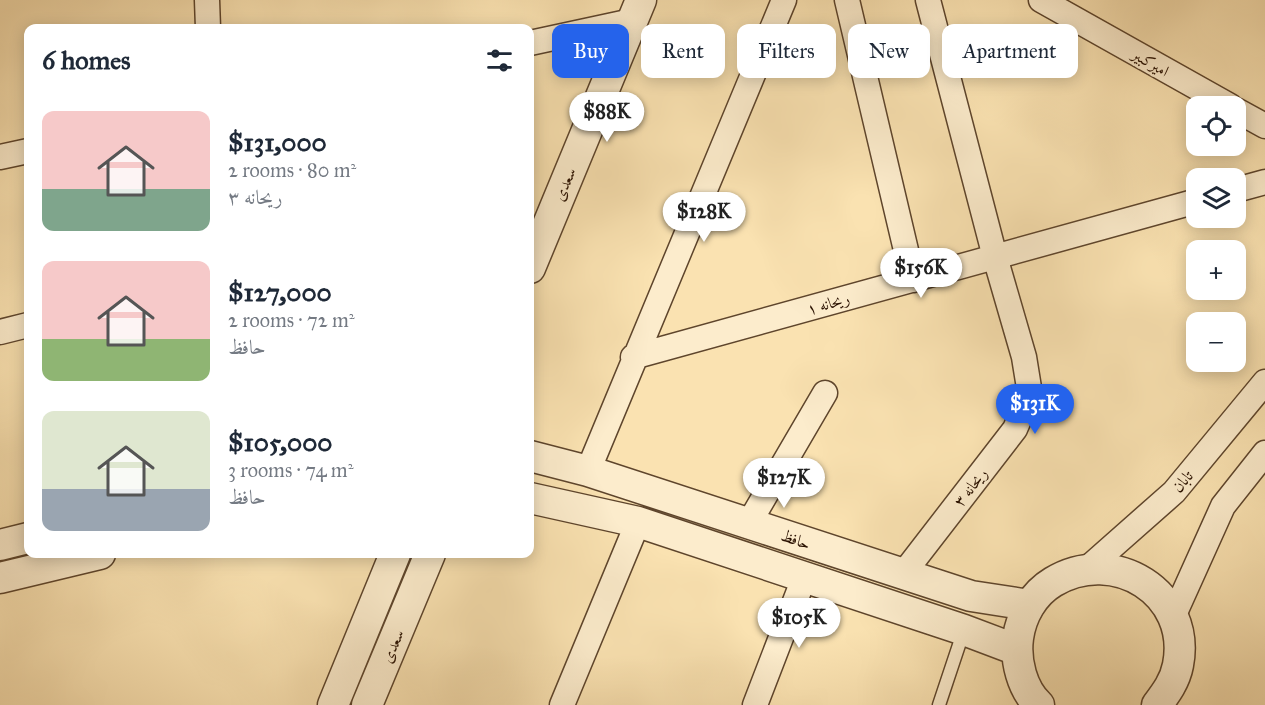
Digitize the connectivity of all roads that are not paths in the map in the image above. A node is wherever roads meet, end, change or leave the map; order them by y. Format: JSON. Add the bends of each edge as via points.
{"nodes":[{"id":1,"x":207,"y":0,"type":"edge"},
{"id":2,"x":784,"y":0,"type":"edge"},
{"id":3,"x":847,"y":0,"type":"edge"},
{"id":4,"x":928,"y":0,"type":"edge"},
{"id":5,"x":1053,"y":3,"type":"edge"},
{"id":6,"x":637,"y":11,"type":"edge"},
{"id":7,"x":208,"y":24,"type":"edge"},
{"id":8,"x":534,"y":42,"type":"edge"},
{"id":9,"x":1213,"y":96,"type":"edge"},
{"id":10,"x":1246,"y":116,"type":"edge"},
{"id":11,"x":1265,"y":126,"type":"edge"},
{"id":12,"x":24,"y":152,"type":"edge"},
{"id":13,"x":0,"y":156,"type":"edge"},
{"id":14,"x":1265,"y":182,"type":"edge"},
{"id":15,"x":1246,"y":187,"type":"edge"},
{"id":16,"x":1186,"y":204,"type":"edge"},
{"id":17,"x":995,"y":257,"type":"junction"},
{"id":18,"x":534,"y":258,"type":"edge"},
{"id":19,"x":913,"y":280,"type":"junction"},
{"id":20,"x":24,"y":326,"type":"edge"},
{"id":21,"x":0,"y":332,"type":"edge"},
{"id":22,"x":633,"y":357,"type":"junction"},
{"id":23,"x":1265,"y":382,"type":"edge"},
{"id":24,"x":825,"y":393,"type":"dead end"},
{"id":25,"x":1265,"y":453,"type":"edge"},
{"id":26,"x":534,"y":454,"type":"edge"},
{"id":27,"x":588,"y":471,"type":"junction"},
{"id":28,"x":534,"y":499,"type":"edge"},
{"id":29,"x":638,"y":522,"type":"junction"},
{"id":30,"x":749,"y":523,"type":"junction"},
{"id":31,"x":24,"y":539,"type":"edge"},
{"id":32,"x":0,"y":545,"type":"edge"},
{"id":33,"x":83,"y":558,"type":"edge"},
{"id":34,"x":392,"y":558,"type":"edge"},
{"id":35,"x":428,"y":558,"type":"edge"},
{"id":36,"x":1088,"y":568,"type":"junction"},
{"id":37,"x":903,"y":574,"type":"junction"},
{"id":38,"x":0,"y":578,"type":"edge"},
{"id":39,"x":804,"y":578,"type":"junction"},
{"id":40,"x":1029,"y":605,"type":"junction"},
{"id":41,"x":1173,"y":616,"type":"junction"},
{"id":42,"x":964,"y":630,"type":"junction"},
{"id":43,"x":1017,"y":650,"type":"junction"},
{"id":44,"x":333,"y":705,"type":"edge"},
{"id":45,"x":367,"y":705,"type":"edge"},
{"id":46,"x":562,"y":705,"type":"edge"},
{"id":47,"x":755,"y":705,"type":"edge"},
{"id":48,"x":939,"y":705,"type":"edge"},
{"id":49,"x":1040,"y":705,"type":"edge"},
{"id":50,"x":1157,"y":705,"type":"edge"}],
"edges":[{"from":1,"to":7,"type":"street"},
{"from":2,"to":22,"type":"street"},
{"from":3,"to":19,"type":"street"},
{"from":4,"to":17,"type":"street","name":"ریحانه ۳"},
{"from":5,"to":9,"type":"street","name":"امیرکبیر"},
{"from":6,"to":8,"type":"street"},
{"from":6,"to":18,"type":"street","name":"سعدی"},
{"from":10,"to":11,"type":"street"},
{"from":12,"to":13,"type":"street"},
{"from":14,"to":15,"type":"street"},
{"from":16,"to":17,"type":"street","name":"ریحانه ۱"},
{"from":17,"to":19,"type":"street","name":"ریحانه ۱"},
{"from":17,"to":37,"type":"street","name":"ریحانه ۳","via":[[1024,357],[1030,394],[1015,429]]},
{"from":19,"to":22,"type":"street","name":"ریحانه ۱"},
{"from":20,"to":21,"type":"street"},
{"from":22,"to":27,"type":"street"},
{"from":23,"to":36,"type":"street","name":"تابان","via":[[1174,492]]},
{"from":24,"to":30,"type":"street"},
{"from":25,"to":41,"type":"street","via":[[1223,506]]},
{"from":26,"to":27,"type":"street","name":"حافظ"},
{"from":27,"to":30,"type":"street","name":"حافظ"},
{"from":28,"to":29,"type":"street","name":"حافظ"},
{"from":29,"to":39,"type":"street","name":"حافظ"},
{"from":29,"to":46,"type":"street"},
{"from":30,"to":37,"type":"street","name":"حافظ"},
{"from":31,"to":32,"type":"street"},
{"from":33,"to":38,"type":"street"},
{"from":34,"to":44,"type":"street","name":"سعدی"},
{"from":35,"to":45,"type":"street","name":"سعدی"},
{"from":36,"to":40,"type":"street","via":[[1045,587]]},
{"from":36,"to":41,"type":"street","via":[[1114,569],[1138,578],[1159,595]]},
{"from":37,"to":40,"type":"street","name":"حافظ","via":[[971,596]]},
{"from":39,"to":42,"type":"street","name":"حافظ"},
{"from":39,"to":47,"type":"street"},
{"from":40,"to":43,"type":"street","via":[[1020,627]]},
{"from":41,"to":50,"type":"street","via":[[1179,640],[1178,665]]},
{"from":42,"to":43,"type":"street","name":"حافظ"},
{"from":42,"to":48,"type":"lane"},
{"from":43,"to":49,"type":"street","via":[[1021,676]]}]}
